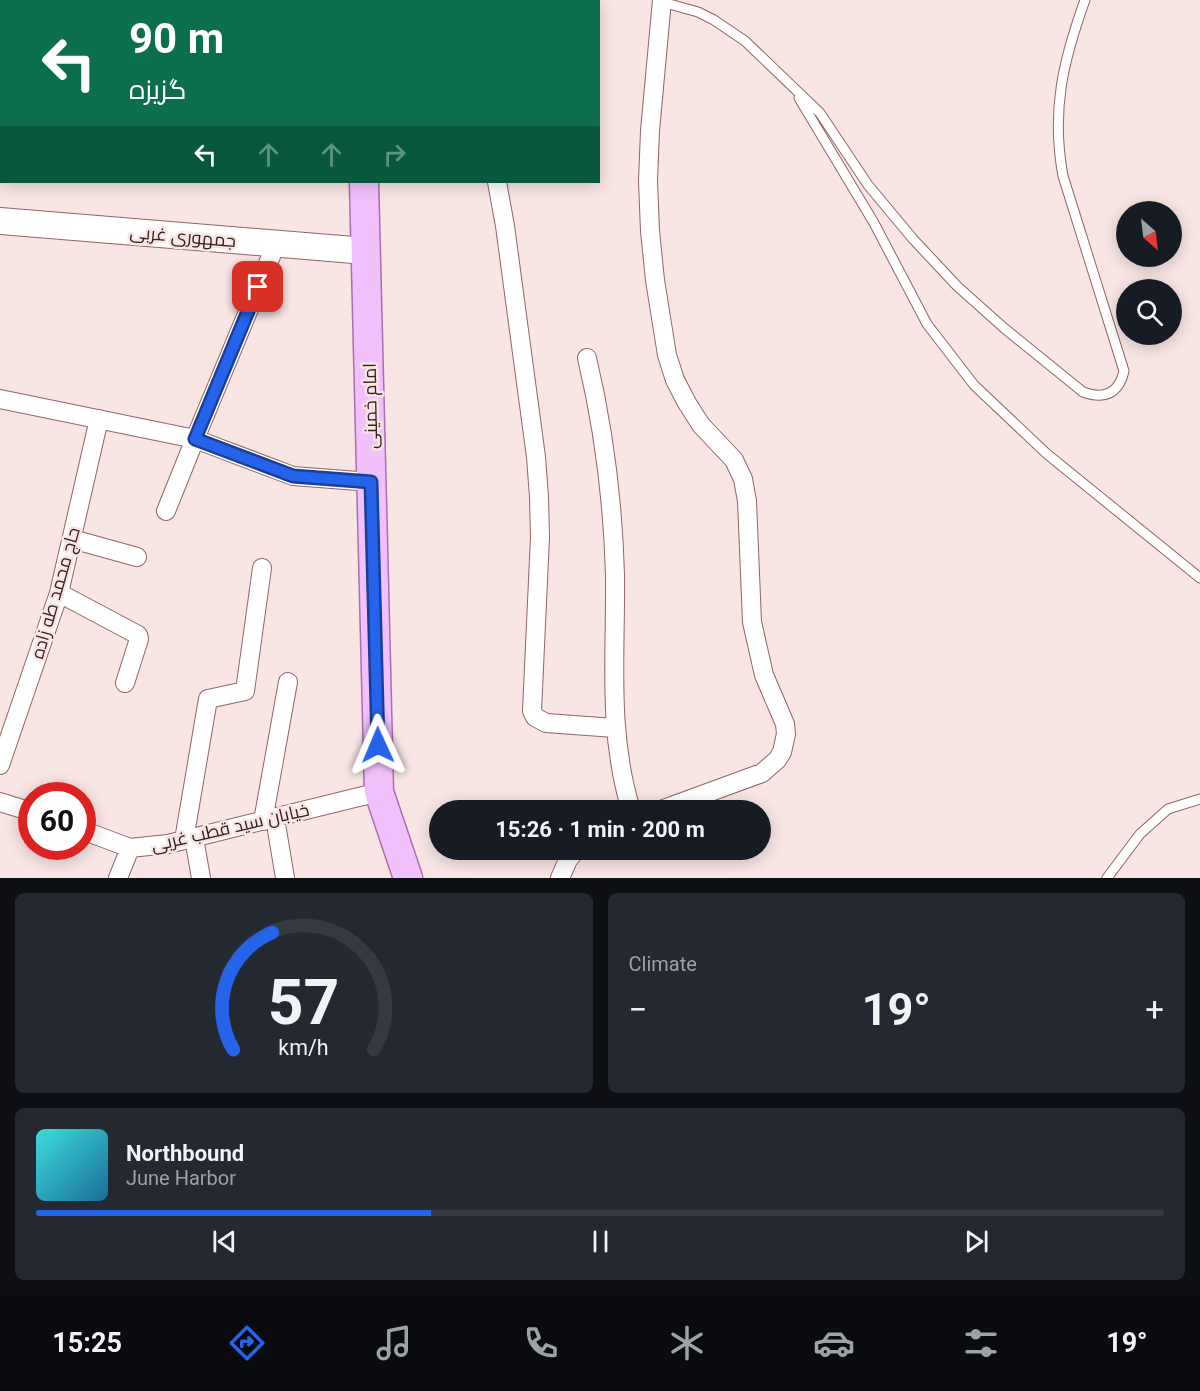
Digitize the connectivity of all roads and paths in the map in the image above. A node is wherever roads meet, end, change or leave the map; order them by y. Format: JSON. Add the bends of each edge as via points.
{"nodes":[{"id":1,"x":1085,"y":0,"type":"edge"},
{"id":2,"x":662,"y":1,"type":"edge"},
{"id":3,"x":790,"y":83,"type":"junction"},
{"id":4,"x":364,"y":183,"type":"edge"},
{"id":5,"x":497,"y":183,"type":"edge"},
{"id":6,"x":0,"y":221,"type":"edge"},
{"id":7,"x":276,"y":244,"type":"junction"},
{"id":8,"x":366,"y":251,"type":"junction"},
{"id":9,"x":587,"y":358,"type":"dead end"},
{"id":10,"x":0,"y":399,"type":"edge"},
{"id":11,"x":99,"y":419,"type":"junction"},
{"id":12,"x":195,"y":439,"type":"junction"},
{"id":13,"x":371,"y":482,"type":"junction"},
{"id":14,"x":166,"y":511,"type":"dead end"},
{"id":15,"x":72,"y":538,"type":"junction"},
{"id":16,"x":137,"y":557,"type":"dead end"},
{"id":17,"x":262,"y":568,"type":"dead end"},
{"id":18,"x":1200,"y":578,"type":"edge"},
{"id":19,"x":59,"y":593,"type":"junction"},
{"id":20,"x":288,"y":682,"type":"dead end"},
{"id":21,"x":125,"y":683,"type":"dead end"},
{"id":22,"x":615,"y":728,"type":"junction"},
{"id":23,"x":0,"y":765,"type":"edge"},
{"id":24,"x":379,"y":792,"type":"junction"},
{"id":25,"x":1200,"y":799,"type":"edge"},
{"id":26,"x":629,"y":800,"type":"edge"},
{"id":27,"x":688,"y":800,"type":"edge"},
{"id":28,"x":0,"y":802,"type":"edge"},
{"id":29,"x":18,"y":808,"type":"edge"},
{"id":30,"x":269,"y":819,"type":"junction"},
{"id":31,"x":96,"y":835,"type":"edge"},
{"id":32,"x":189,"y":839,"type":"junction"},
{"id":33,"x":130,"y":848,"type":"junction"},
{"id":34,"x":568,"y":860,"type":"edge"},
{"id":35,"x":118,"y":878,"type":"edge"},
{"id":36,"x":201,"y":878,"type":"edge"},
{"id":37,"x":285,"y":878,"type":"edge"},
{"id":38,"x":408,"y":878,"type":"edge"},
{"id":39,"x":560,"y":878,"type":"edge"},
{"id":40,"x":1107,"y":878,"type":"edge"}],
"edges":[{"from":1,"to":3,"type":"lane","via":[[1061,80],[1057,128],[1063,176],[1124,370],[1122,381],[1105,395],[1083,392],[957,286],[890,213],[820,113]]},
{"from":2,"to":3,"type":"lane","via":[[698,12],[730,30]]},
{"from":2,"to":27,"type":"street","via":[[648,181],[655,280],[675,380],[701,425],[727,451],[743,479],[752,622],[764,675],[786,734],[777,760],[762,773]]},
{"from":3,"to":18,"type":"lane","via":[[874,224],[927,324],[974,385],[1047,454]]},
{"from":4,"to":8,"type":"main road","name":"امام خمینی"},
{"from":5,"to":22,"type":"street","via":[[539,497],[532,711],[546,723]]},
{"from":6,"to":7,"type":"street","name":"جمهوری غربی"},
{"from":7,"to":8,"type":"street","name":"جمهوری غربی"},
{"from":7,"to":12,"type":"street"},
{"from":8,"to":13,"type":"main road","name":"امام خمینی"},
{"from":9,"to":22,"type":"street","via":[[603,434],[611,500]]},
{"from":10,"to":11,"type":"street"},
{"from":11,"to":12,"type":"street"},
{"from":11,"to":15,"type":"street","name":"حاج محمد طه زاده"},
{"from":12,"to":13,"type":"street","via":[[293,476]]},
{"from":12,"to":14,"type":"street"},
{"from":13,"to":24,"type":"main road","name":"امام خمینی"},
{"from":15,"to":16,"type":"street"},
{"from":15,"to":19,"type":"street","name":"حاج محمد طه زاده"},
{"from":17,"to":32,"type":"street","via":[[245,691],[208,699]]},
{"from":19,"to":21,"type":"street","via":[[138,635]]},
{"from":19,"to":23,"type":"street","name":"حاج محمد طه زاده"},
{"from":20,"to":30,"type":"street"},
{"from":22,"to":26,"type":"street"},
{"from":24,"to":30,"type":"street","name":"خیابان سید قطب غربی"},
{"from":24,"to":38,"type":"main road","name":"امام خمینی"},
{"from":25,"to":40,"type":"lane","via":[[1168,809],[1140,834]]},
{"from":28,"to":29,"type":"street"},
{"from":30,"to":32,"type":"street","name":"خیابان سید قطب غربی"},
{"from":30,"to":37,"type":"street"},
{"from":31,"to":33,"type":"street","name":"خیابان سید قطب غربی"},
{"from":32,"to":33,"type":"street","name":"خیابان سید قطب غربی"},
{"from":32,"to":36,"type":"street"},
{"from":33,"to":35,"type":"street"},
{"from":34,"to":39,"type":"street"}]}
